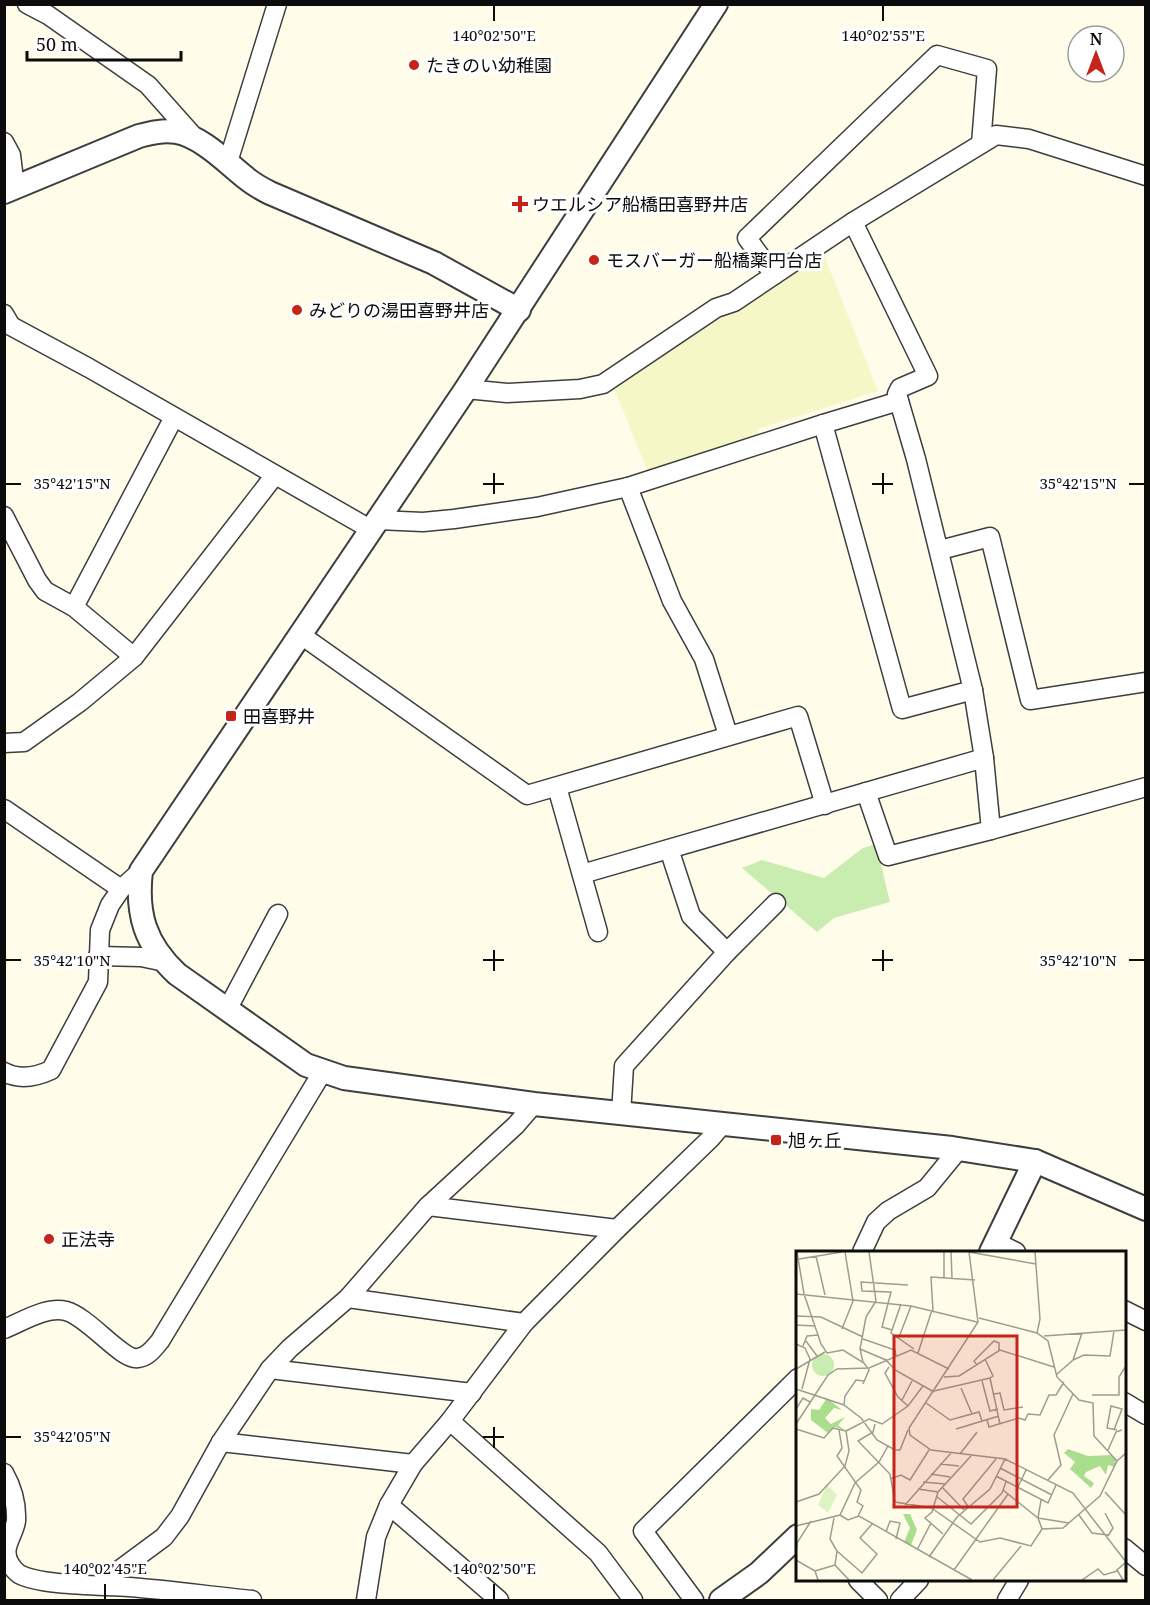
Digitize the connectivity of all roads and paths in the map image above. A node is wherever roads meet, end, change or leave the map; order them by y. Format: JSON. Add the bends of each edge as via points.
{"nodes":[{"id":1,"x":27,"y":4,"type":"edge"},
{"id":2,"x":277,"y":4,"type":"edge"},
{"id":3,"x":716,"y":4,"type":"edge"},
{"id":4,"x":50,"y":10,"type":"edge"},
{"id":5,"x":196,"y":140,"type":"junction"},
{"id":6,"x":4,"y":142,"type":"edge"},
{"id":7,"x":981,"y":144,"type":"junction"},
{"id":8,"x":228,"y":162,"type":"junction"},
{"id":9,"x":1146,"y":176,"type":"edge"},
{"id":10,"x":10,"y":190,"type":"edge"},
{"id":11,"x":853,"y":222,"type":"junction"},
{"id":12,"x":774,"y":275,"type":"junction"},
{"id":13,"x":519,"y":310,"type":"junction"},
{"id":14,"x":4,"y":314,"type":"edge"},
{"id":15,"x":466,"y":389,"type":"junction"},
{"id":16,"x":899,"y":401,"type":"junction"},
{"id":17,"x":174,"y":417,"type":"junction"},
{"id":18,"x":823,"y":424,"type":"junction"},
{"id":19,"x":275,"y":475,"type":"junction"},
{"id":20,"x":628,"y":487,"type":"junction"},
{"id":21,"x":4,"y":516,"type":"edge"},
{"id":22,"x":374,"y":524,"type":"junction"},
{"id":23,"x":940,"y":550,"type":"junction"},
{"id":24,"x":74,"y":607,"type":"junction"},
{"id":25,"x":301,"y":634,"type":"junction"},
{"id":26,"x":134,"y":657,"type":"junction"},
{"id":27,"x":1146,"y":682,"type":"edge"},
{"id":28,"x":973,"y":690,"type":"junction"},
{"id":29,"x":728,"y":735,"type":"junction"},
{"id":30,"x":4,"y":743,"type":"edge"},
{"id":31,"x":984,"y":758,"type":"junction"},
{"id":32,"x":557,"y":787,"type":"junction"},
{"id":33,"x":1146,"y":787,"type":"edge"},
{"id":34,"x":866,"y":792,"type":"junction"},
{"id":35,"x":825,"y":805,"type":"junction"},
{"id":36,"x":4,"y":809,"type":"edge"},
{"id":37,"x":992,"y":830,"type":"junction"},
{"id":38,"x":669,"y":849,"type":"junction"},
{"id":39,"x":141,"y":871,"type":"junction"},
{"id":40,"x":582,"y":874,"type":"junction"},
{"id":41,"x":122,"y":889,"type":"junction"},
{"id":42,"x":776,"y":903,"type":"dead end"},
{"id":43,"x":278,"y":914,"type":"dead end"},
{"id":44,"x":598,"y":933,"type":"dead end"},
{"id":45,"x":727,"y":952,"type":"junction"},
{"id":46,"x":98,"y":956,"type":"junction"},
{"id":47,"x":165,"y":962,"type":"junction"},
{"id":48,"x":227,"y":1010,"type":"junction"},
{"id":49,"x":323,"y":1071,"type":"junction"},
{"id":50,"x":4,"y":1072,"type":"edge"},
{"id":51,"x":534,"y":1104,"type":"junction"},
{"id":52,"x":621,"y":1114,"type":"junction"},
{"id":53,"x":722,"y":1125,"type":"junction"},
{"id":54,"x":959,"y":1149,"type":"junction"},
{"id":55,"x":1035,"y":1161,"type":"junction"},
{"id":56,"x":428,"y":1206,"type":"junction"},
{"id":57,"x":1146,"y":1209,"type":"edge"},
{"id":58,"x":616,"y":1229,"type":"junction"},
{"id":59,"x":993,"y":1247,"type":"edge"},
{"id":60,"x":862,"y":1251,"type":"edge"},
{"id":61,"x":1012,"y":1251,"type":"edge"},
{"id":62,"x":348,"y":1298,"type":"junction"},
{"id":63,"x":1126,"y":1311,"type":"edge"},
{"id":64,"x":1146,"y":1321,"type":"edge"},
{"id":65,"x":524,"y":1323,"type":"junction"},
{"id":66,"x":4,"y":1329,"type":"edge"},
{"id":67,"x":270,"y":1369,"type":"junction"},
{"id":68,"x":796,"y":1380,"type":"edge"},
{"id":69,"x":472,"y":1393,"type":"junction"},
{"id":70,"x":1126,"y":1403,"type":"edge"},
{"id":71,"x":1146,"y":1415,"type":"edge"},
{"id":72,"x":450,"y":1421,"type":"junction"},
{"id":73,"x":221,"y":1442,"type":"junction"},
{"id":74,"x":413,"y":1464,"type":"junction"},
{"id":75,"x":4,"y":1473,"type":"edge"},
{"id":76,"x":389,"y":1505,"type":"junction"},
{"id":77,"x":796,"y":1538,"type":"edge"},
{"id":78,"x":1126,"y":1549,"type":"edge"},
{"id":79,"x":1146,"y":1566,"type":"edge"},
{"id":80,"x":859,"y":1581,"type":"edge"},
{"id":81,"x":917,"y":1581,"type":"edge"},
{"id":82,"x":1018,"y":1581,"type":"edge"},
{"id":83,"x":99,"y":1585,"type":"junction"},
{"id":84,"x":252,"y":1600,"type":"edge"},
{"id":85,"x":366,"y":1600,"type":"edge"},
{"id":86,"x":499,"y":1600,"type":"edge"},
{"id":87,"x":633,"y":1600,"type":"edge"},
{"id":88,"x":694,"y":1600,"type":"edge"},
{"id":89,"x":721,"y":1600,"type":"edge"},
{"id":90,"x":878,"y":1600,"type":"edge"},
{"id":91,"x":900,"y":1600,"type":"edge"},
{"id":92,"x":1007,"y":1600,"type":"edge"}],
"edges":[{"from":1,"to":4,"type":"street"},
{"from":2,"to":8,"type":"street"},
{"from":3,"to":13,"type":"street"},
{"from":4,"to":5,"type":"street","via":[[147,85]]},
{"from":5,"to":8,"type":"street"},
{"from":5,"to":10,"type":"street","via":[[177,132],[139,136]]},
{"from":6,"to":10,"type":"street","via":[[11,155]]},
{"from":7,"to":9,"type":"street","via":[[996,135],[1029,139]]},
{"from":7,"to":11,"type":"street"},
{"from":7,"to":12,"type":"street","via":[[987,69],[937,55],[747,238]]},
{"from":8,"to":13,"type":"street","via":[[270,193],[434,263]]},
{"from":11,"to":12,"type":"street"},
{"from":11,"to":16,"type":"street","via":[[928,376],[900,388]]},
{"from":12,"to":15,"type":"street","via":[[734,302],[716,308],[603,384],[507,393]]},
{"from":13,"to":15,"type":"street"},
{"from":14,"to":17,"type":"street","via":[[11,326]]},
{"from":15,"to":22,"type":"street"},
{"from":16,"to":18,"type":"street"},
{"from":16,"to":23,"type":"street"},
{"from":17,"to":19,"type":"street"},
{"from":17,"to":24,"type":"street"},
{"from":18,"to":20,"type":"street"},
{"from":18,"to":28,"type":"street","via":[[902,709]]},
{"from":19,"to":22,"type":"street"},
{"from":19,"to":26,"type":"street"},
{"from":20,"to":22,"type":"street","via":[[537,507],[454,519]]},
{"from":20,"to":29,"type":"street","via":[[672,601],[704,659]]},
{"from":21,"to":24,"type":"street","via":[[45,591]]},
{"from":22,"to":25,"type":"street"},
{"from":23,"to":27,"type":"street","via":[[990,537],[1030,700]]},
{"from":23,"to":28,"type":"street"},
{"from":24,"to":26,"type":"street"},
{"from":25,"to":32,"type":"street","via":[[527,795]]},
{"from":25,"to":39,"type":"street"},
{"from":26,"to":30,"type":"street","via":[[24,742]]},
{"from":28,"to":31,"type":"street"},
{"from":29,"to":32,"type":"street"},
{"from":29,"to":35,"type":"street","via":[[798,716]]},
{"from":31,"to":34,"type":"street"},
{"from":31,"to":37,"type":"street"},
{"from":32,"to":40,"type":"street"},
{"from":33,"to":37,"type":"street"},
{"from":34,"to":35,"type":"street"},
{"from":34,"to":37,"type":"street","via":[[888,856]]},
{"from":35,"to":38,"type":"street"},
{"from":36,"to":41,"type":"street"},
{"from":38,"to":40,"type":"street"},
{"from":38,"to":45,"type":"street","via":[[691,916]]},
{"from":39,"to":41,"type":"street"},
{"from":39,"to":47,"type":"street","via":[[141,914],[146,932]]},
{"from":40,"to":44,"type":"street"},
{"from":41,"to":46,"type":"street","via":[[110,905],[100,930]]},
{"from":42,"to":45,"type":"street"},
{"from":43,"to":48,"type":"street"},
{"from":45,"to":52,"type":"street","via":[[624,1066]]},
{"from":46,"to":47,"type":"street"},
{"from":46,"to":50,"type":"street","via":[[98,982],[51,1070],[24,1077]]},
{"from":47,"to":48,"type":"street"},
{"from":48,"to":49,"type":"street","via":[[306,1065]]},
{"from":49,"to":51,"type":"street","via":[[344,1078]]},
{"from":49,"to":66,"type":"street","via":[[150,1353],[137,1359],[126,1356],[84,1320],[64,1311],[43,1313]]},
{"from":51,"to":52,"type":"street"},
{"from":51,"to":56,"type":"street"},
{"from":52,"to":53,"type":"street"},
{"from":53,"to":54,"type":"street"},
{"from":53,"to":58,"type":"street"},
{"from":54,"to":55,"type":"street"},
{"from":54,"to":60,"type":"street","via":[[927,1188],[876,1222]]},
{"from":55,"to":57,"type":"street"},
{"from":55,"to":59,"type":"street"},
{"from":56,"to":58,"type":"street"},
{"from":56,"to":62,"type":"street"},
{"from":58,"to":65,"type":"street"},
{"from":59,"to":61,"type":"street"},
{"from":62,"to":65,"type":"street"},
{"from":62,"to":67,"type":"street"},
{"from":63,"to":64,"type":"street"},
{"from":65,"to":69,"type":"street"},
{"from":67,"to":69,"type":"street"},
{"from":67,"to":73,"type":"street"},
{"from":68,"to":88,"type":"street","via":[[643,1531]]},
{"from":69,"to":72,"type":"street"},
{"from":70,"to":71,"type":"street"},
{"from":72,"to":74,"type":"street"},
{"from":72,"to":87,"type":"street","via":[[598,1554]]},
{"from":73,"to":74,"type":"street"},
{"from":73,"to":83,"type":"street","via":[[164,1537]]},
{"from":74,"to":76,"type":"street"},
{"from":75,"to":83,"type":"street","via":[[16,1503],[16,1524],[6,1555],[10,1565],[30,1577]]},
{"from":76,"to":85,"type":"street","via":[[376,1537]]},
{"from":76,"to":86,"type":"street"},
{"from":77,"to":89,"type":"street","via":[[759,1573]]},
{"from":78,"to":79,"type":"street"},
{"from":80,"to":90,"type":"street"},
{"from":81,"to":91,"type":"street"},
{"from":82,"to":92,"type":"street"},
{"from":83,"to":84,"type":"street"}]}
